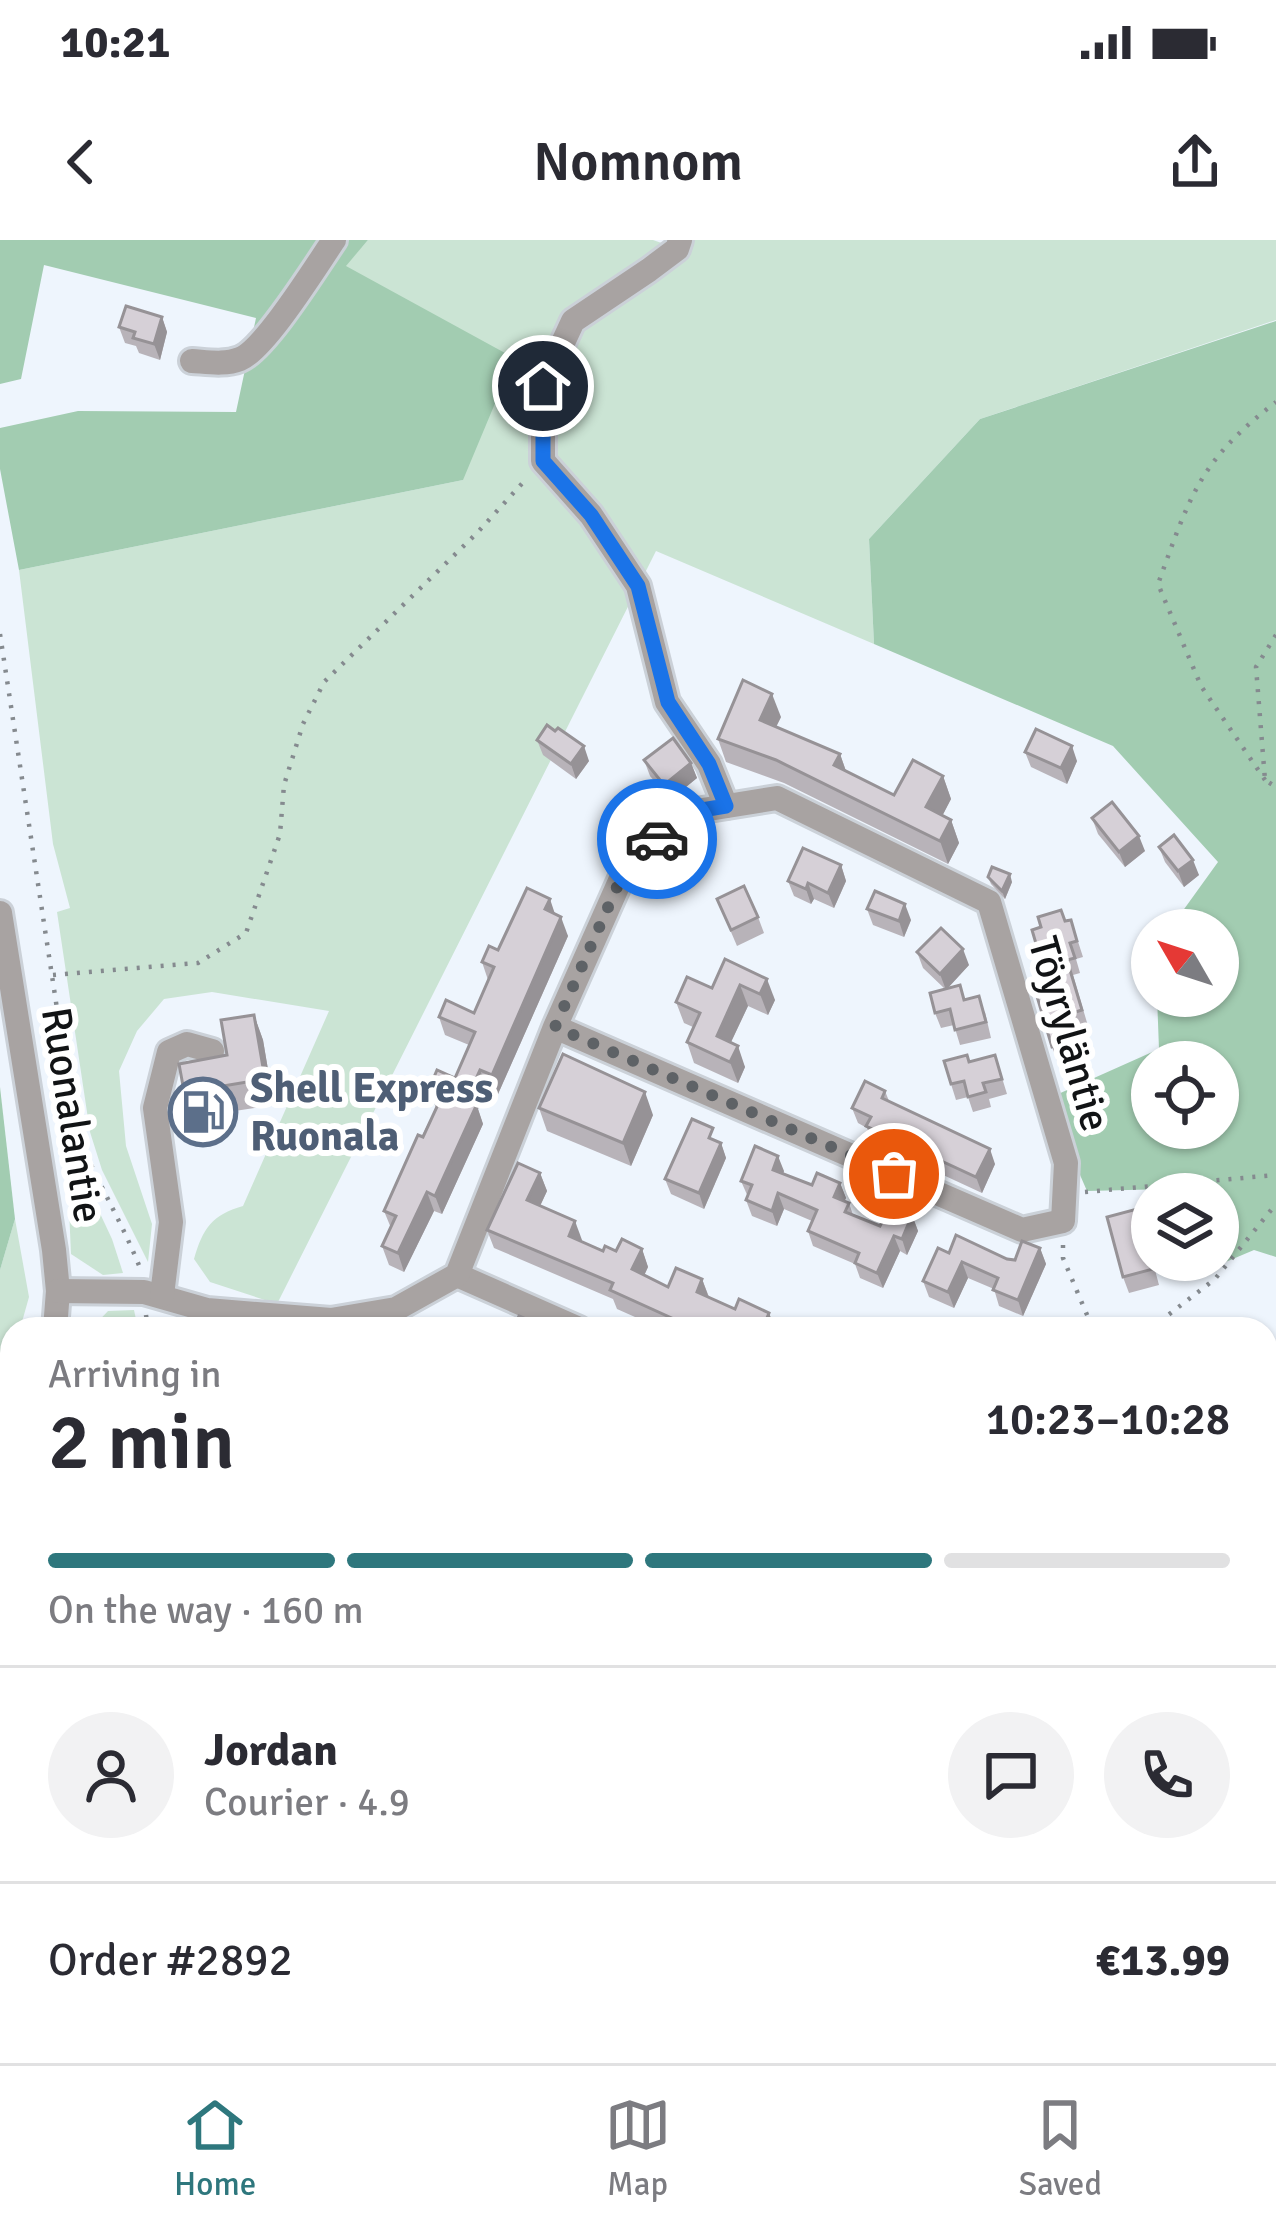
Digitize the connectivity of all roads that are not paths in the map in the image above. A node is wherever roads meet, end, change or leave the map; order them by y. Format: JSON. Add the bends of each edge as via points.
{"nodes":[{"id":1,"x":334,"y":240,"type":"edge"},
{"id":2,"x":680,"y":240,"type":"edge"},
{"id":3,"x":193,"y":361,"type":"dead end"},
{"id":4,"x":726,"y":806,"type":"junction"},
{"id":5,"x":0,"y":913,"type":"edge"},
{"id":6,"x":555,"y":1027,"type":"junction"},
{"id":7,"x":212,"y":1051,"type":"dead end"},
{"id":8,"x":457,"y":1275,"type":"junction"},
{"id":9,"x":58,"y":1291,"type":"junction"},
{"id":10,"x":153,"y":1293,"type":"junction"},
{"id":11,"x":56,"y":1317,"type":"edge"},
{"id":12,"x":294,"y":1317,"type":"edge"},
{"id":13,"x":349,"y":1317,"type":"edge"},
{"id":14,"x":552,"y":1317,"type":"edge"}],
"edges":[{"from":1,"to":3,"type":"street","via":[[243,358]]},
{"from":2,"to":4,"type":"street","via":[[573,321],[543,386],[543,461],[638,586],[668,702]]},
{"from":4,"to":6,"type":"street","name":"Töyryläntie","via":[[690,812],[628,862]]},
{"from":4,"to":6,"type":"street","name":"Töyryläntie","via":[[777,798],[989,902],[1066,1163],[1064,1209],[1022,1230]]},
{"from":5,"to":9,"type":"street","name":"Ruonalantie"},
{"from":6,"to":8,"type":"street","name":"Töyryläntie"},
{"from":7,"to":10,"type":"street","via":[[188,1044],[169,1052],[158,1085],[171,1222]]},
{"from":8,"to":13,"type":"street","via":[[396,1309]]},
{"from":8,"to":14,"type":"street"},
{"from":9,"to":10,"type":"street"},
{"from":9,"to":11,"type":"street","name":"Ruonalantie"},
{"from":10,"to":12,"type":"street","via":[[207,1310]]}]}
